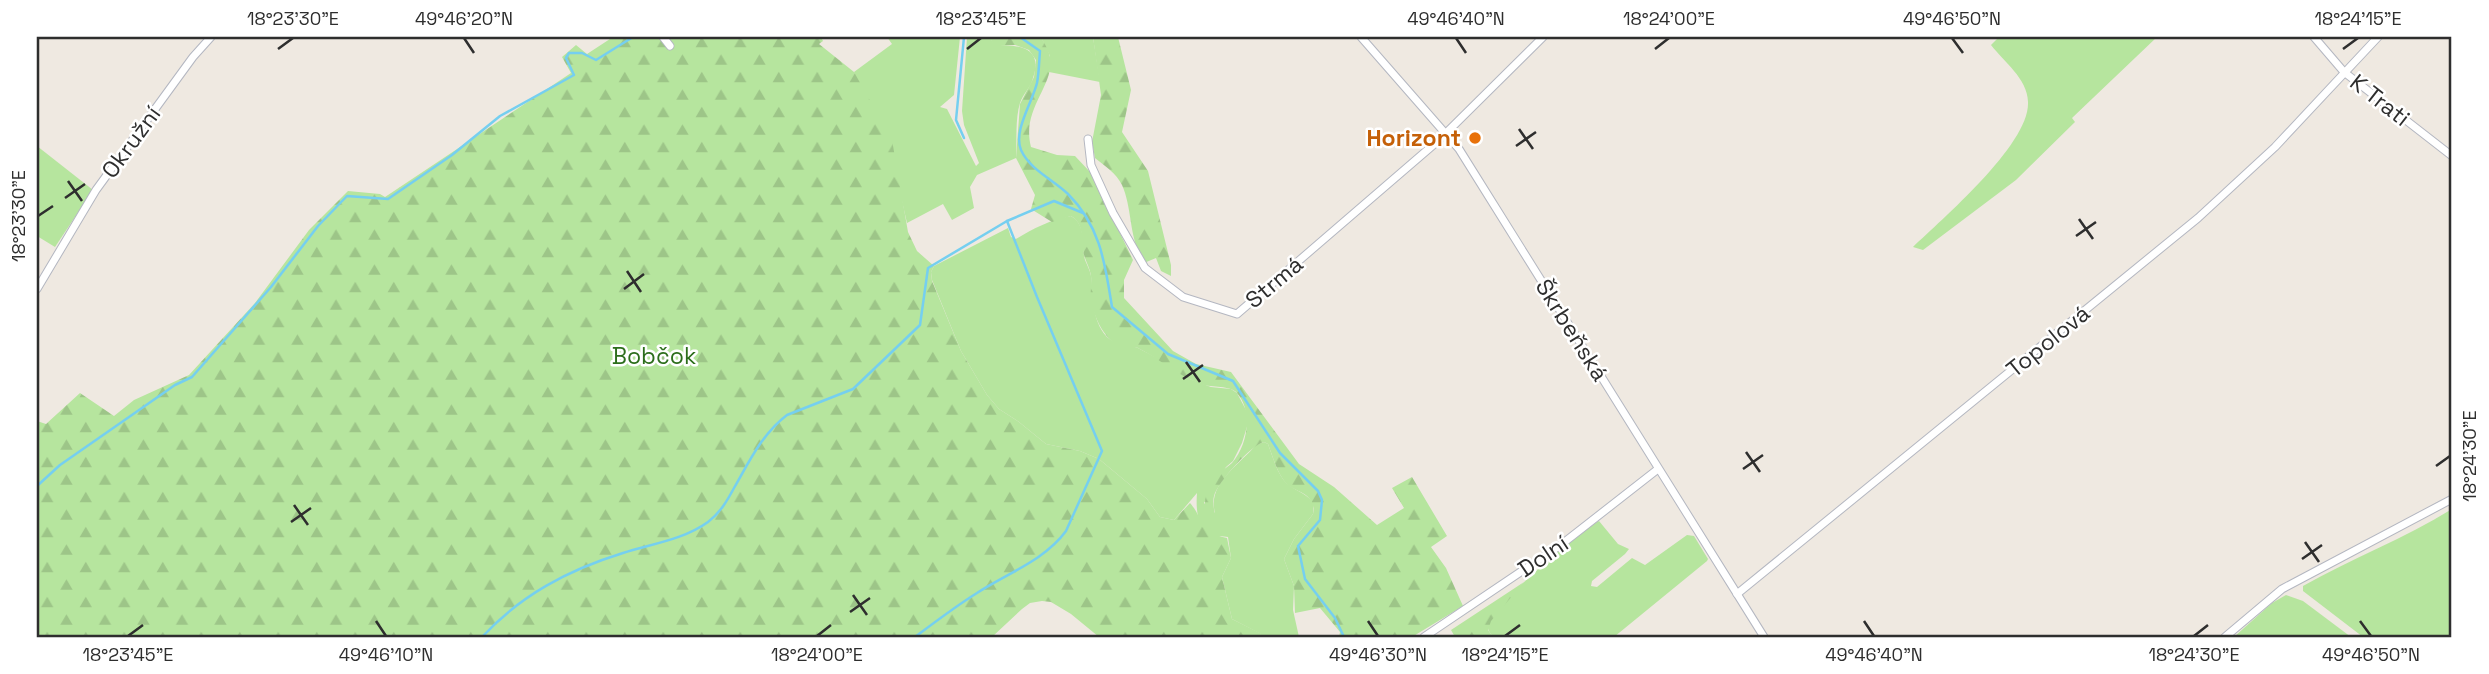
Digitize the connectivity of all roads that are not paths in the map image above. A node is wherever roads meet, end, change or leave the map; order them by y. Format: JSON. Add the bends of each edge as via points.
{"nodes":[{"id":1,"x":211,"y":37,"type":"edge"},
{"id":2,"x":663,"y":37,"type":"edge"},
{"id":3,"x":1361,"y":37,"type":"edge"},
{"id":4,"x":1543,"y":37,"type":"edge"},
{"id":5,"x":2314,"y":37,"type":"edge"},
{"id":6,"x":2378,"y":37,"type":"edge"},
{"id":7,"x":670,"y":46,"type":"dead end"},
{"id":8,"x":2344,"y":72,"type":"junction"},
{"id":9,"x":1446,"y":133,"type":"junction"},
{"id":10,"x":1088,"y":139,"type":"dead end"},
{"id":11,"x":2452,"y":156,"type":"edge"},
{"id":12,"x":37,"y":289,"type":"edge"},
{"id":13,"x":1658,"y":469,"type":"junction"},
{"id":14,"x":2452,"y":499,"type":"edge"},
{"id":15,"x":1737,"y":594,"type":"junction"},
{"id":16,"x":1424,"y":637,"type":"edge"},
{"id":17,"x":1764,"y":637,"type":"edge"},
{"id":18,"x":2225,"y":637,"type":"edge"}],
"edges":[{"from":1,"to":12,"type":"street","name":"Okružní","via":[[96,190]]},
{"from":2,"to":7,"type":"street"},
{"from":3,"to":9,"type":"street","name":"Škrbeňská"},
{"from":4,"to":9,"type":"street"},
{"from":5,"to":8,"type":"street","name":"K Trati"},
{"from":6,"to":8,"type":"street","name":"Topolová"},
{"from":8,"to":11,"type":"street","name":"K Trati"},
{"from":8,"to":15,"type":"street","name":"Topolová","via":[[2275,146],[2198,218]]},
{"from":9,"to":10,"type":"street","name":"Strmá","via":[[1237,314],[1183,297],[1145,268],[1091,165]]},
{"from":9,"to":13,"type":"street","name":"Škrbeňská"},
{"from":13,"to":15,"type":"street","name":"Škrbeňská"},
{"from":13,"to":16,"type":"street","name":"Dolní","via":[[1562,544]]},
{"from":14,"to":18,"type":"street","via":[[2281,589]]},
{"from":15,"to":17,"type":"street","name":"Škrbeňská"}]}
